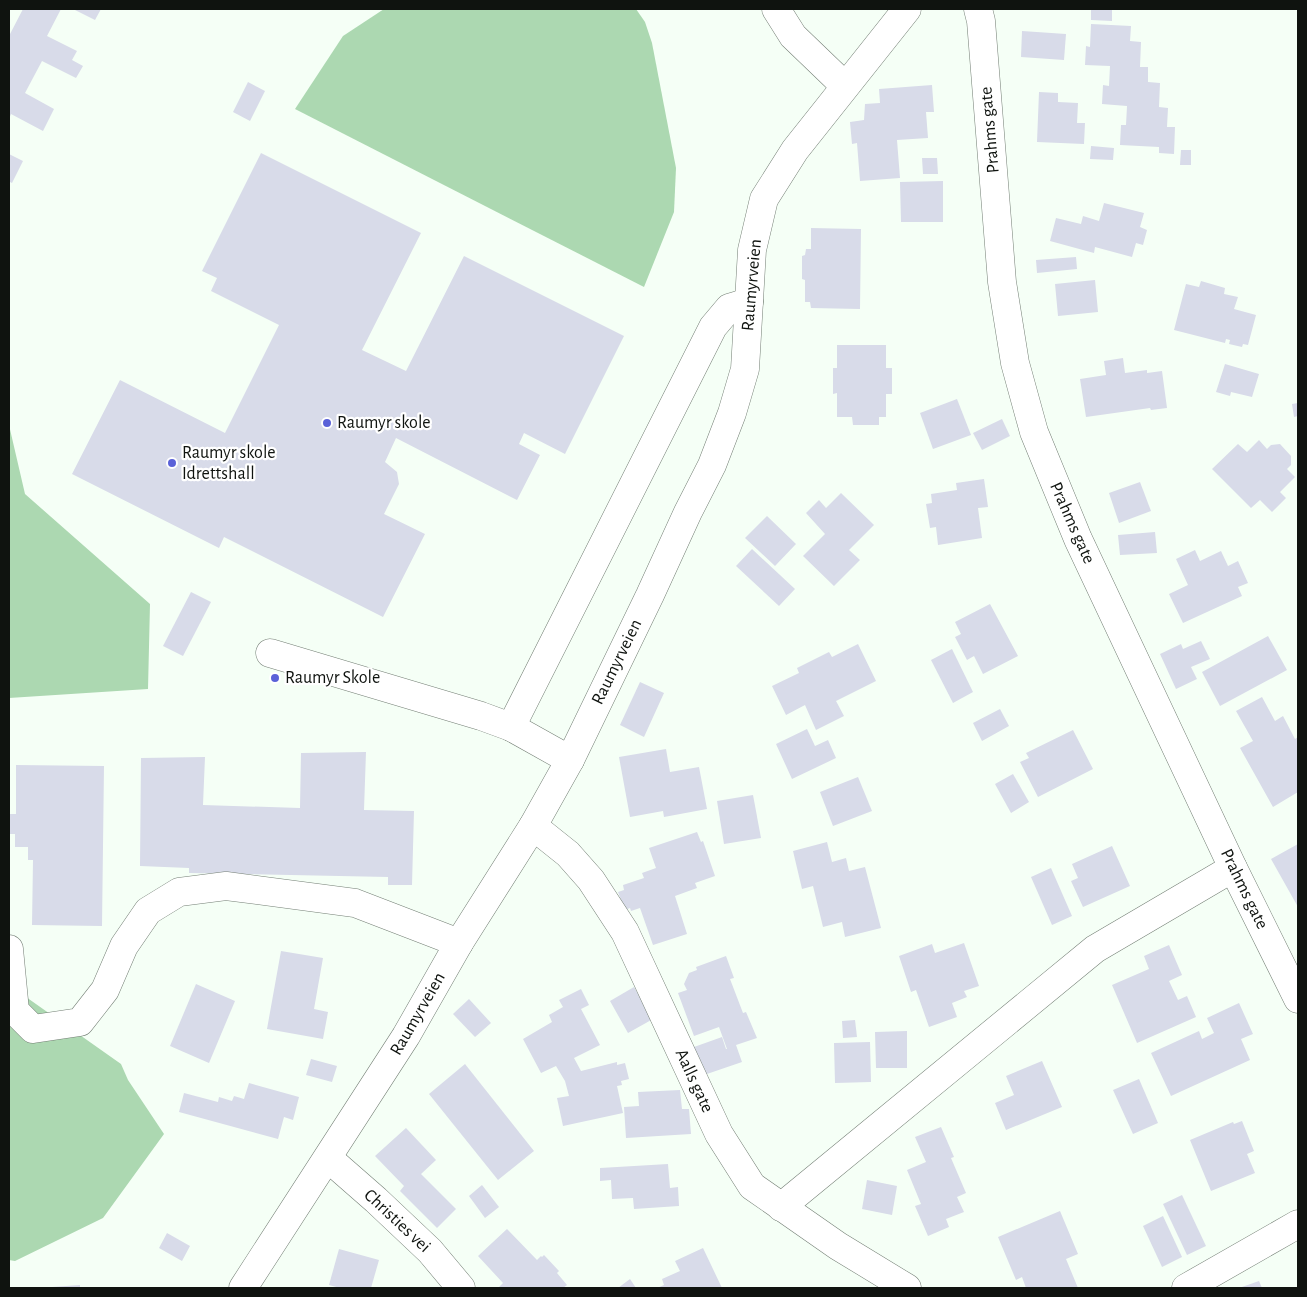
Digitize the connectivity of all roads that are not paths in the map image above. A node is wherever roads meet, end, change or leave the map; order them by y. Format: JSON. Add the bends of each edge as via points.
{"nodes":[{"id":1,"x":776,"y":9,"type":"edge"},
{"id":2,"x":907,"y":9,"type":"edge"},
{"id":3,"x":978,"y":9,"type":"edge"},
{"id":4,"x":845,"y":86,"type":"junction"},
{"id":5,"x":749,"y":302,"type":"junction"},
{"id":6,"x":270,"y":653,"type":"dead end"},
{"id":7,"x":511,"y":727,"type":"junction"},
{"id":8,"x":570,"y":760,"type":"junction"},
{"id":9,"x":533,"y":826,"type":"junction"},
{"id":10,"x":1233,"y":868,"type":"junction"},
{"id":11,"x":459,"y":943,"type":"junction"},
{"id":12,"x":9,"y":949,"type":"edge"},
{"id":13,"x":1298,"y":999,"type":"edge"},
{"id":14,"x":328,"y":1158,"type":"junction"},
{"id":15,"x":781,"y":1207,"type":"junction"},
{"id":16,"x":1298,"y":1224,"type":"edge"},
{"id":17,"x":242,"y":1288,"type":"edge"},
{"id":18,"x":461,"y":1288,"type":"edge"},
{"id":19,"x":907,"y":1288,"type":"edge"},
{"id":20,"x":1186,"y":1288,"type":"edge"}],
"edges":[{"from":1,"to":4,"type":"street","via":[[793,36]]},
{"from":2,"to":4,"type":"street","name":"Raumyrveien"},
{"from":3,"to":10,"type":"street","name":"Prahms gate","via":[[982,21],[1002,282],[1015,363],[1034,432],[1078,539]]},
{"from":4,"to":5,"type":"street","name":"Raumyrveien","via":[[795,150],[764,199],[752,250]]},
{"from":5,"to":7,"type":"street","via":[[729,308],[713,327]]},
{"from":5,"to":8,"type":"street","name":"Raumyrveien","via":[[746,369],[732,413],[712,464]]},
{"from":6,"to":7,"type":"street"},
{"from":7,"to":8,"type":"street"},
{"from":8,"to":9,"type":"street","name":"Raumyrveien"},
{"from":9,"to":11,"type":"street","name":"Raumyrveien"},
{"from":9,"to":15,"type":"street","name":"Aalls gate","via":[[568,854],[592,880],[625,932],[719,1134],[752,1186]]},
{"from":10,"to":13,"type":"street","name":"Prahms gate"},
{"from":10,"to":15,"type":"street","via":[[1095,949]]},
{"from":11,"to":12,"type":"street","via":[[355,903],[226,886],[179,892],[148,910],[124,946],[105,990],[80,1022],[32,1029],[15,1011]]},
{"from":11,"to":14,"type":"street","name":"Raumyrveien","via":[[406,1036]]},
{"from":14,"to":17,"type":"street","name":"Raumyrveien"},
{"from":14,"to":18,"type":"street","name":"Christies vei","via":[[423,1244]]},
{"from":15,"to":19,"type":"street","name":"Aalls gate"},
{"from":16,"to":20,"type":"street"}]}
